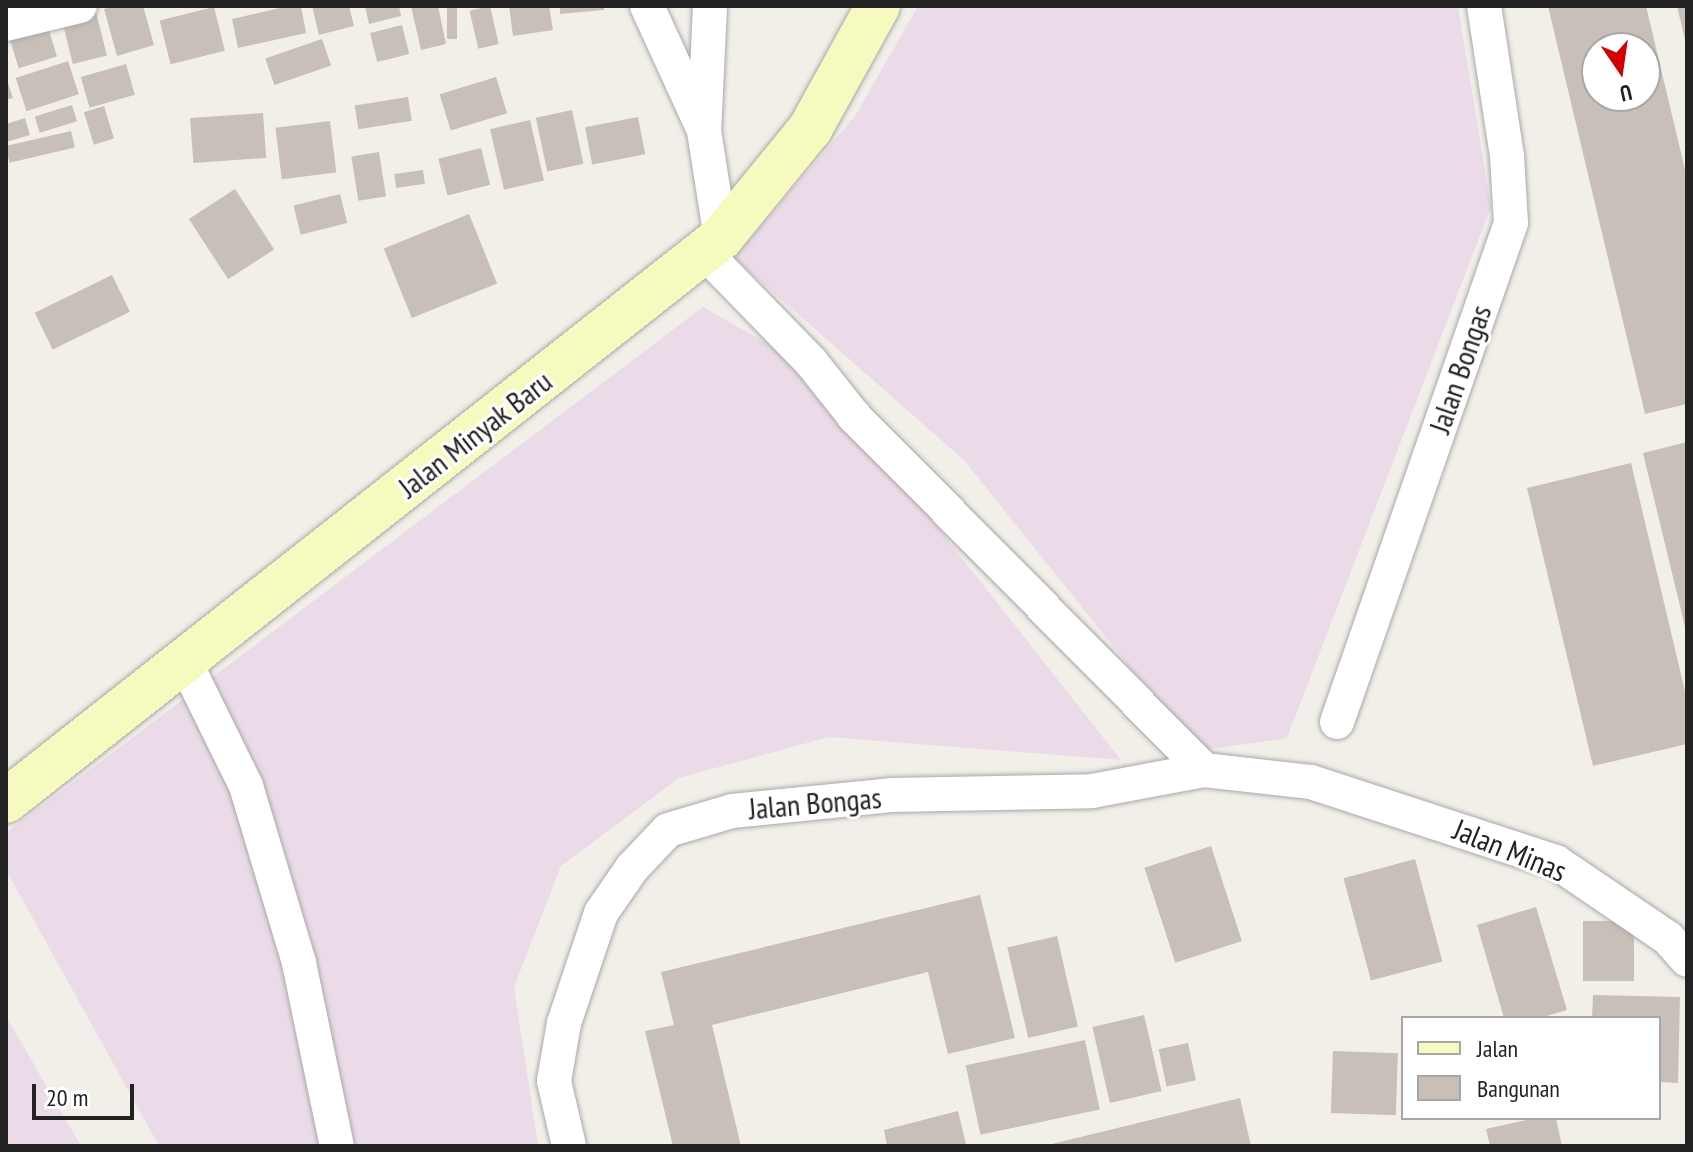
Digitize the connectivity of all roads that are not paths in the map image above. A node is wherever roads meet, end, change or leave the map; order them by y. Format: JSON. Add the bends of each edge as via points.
{"nodes":[{"id":1,"x":80,"y":6,"type":"edge"},
{"id":2,"x":647,"y":6,"type":"edge"},
{"id":3,"x":710,"y":6,"type":"edge"},
{"id":4,"x":878,"y":6,"type":"edge"},
{"id":5,"x":1484,"y":6,"type":"edge"},
{"id":6,"x":6,"y":24,"type":"edge"},
{"id":7,"x":704,"y":131,"type":"junction"},
{"id":8,"x":713,"y":246,"type":"junction"},
{"id":9,"x":186,"y":664,"type":"junction"},
{"id":10,"x":1337,"y":722,"type":"dead end"},
{"id":11,"x":1204,"y":770,"type":"junction"},
{"id":12,"x":1311,"y":782,"type":"joint"},
{"id":13,"x":6,"y":801,"type":"edge"},
{"id":14,"x":1687,"y":960,"type":"edge"},
{"id":15,"x":337,"y":1146,"type":"edge"},
{"id":16,"x":569,"y":1146,"type":"edge"}],
"edges":[{"from":1,"to":6,"type":"street"},
{"from":2,"to":7,"type":"street"},
{"from":3,"to":7,"type":"street"},
{"from":4,"to":8,"type":"main road","name":"Jalan Minyak Baru","via":[[810,129]]},
{"from":5,"to":10,"type":"street","name":"Jalan Bongas","via":[[1507,156],[1511,223]]},
{"from":7,"to":8,"type":"street"},
{"from":8,"to":9,"type":"main road","name":"Jalan Minyak Baru"},
{"from":8,"to":11,"type":"street","via":[[854,416]]},
{"from":9,"to":13,"type":"main road","name":"Jalan Minyak Baru"},
{"from":9,"to":15,"type":"street","via":[[246,786],[299,963]]},
{"from":11,"to":12,"type":"street","name":"Jalan Bongas"},
{"from":11,"to":16,"type":"street","name":"Jalan Bongas","via":[[1092,791],[891,795],[732,811],[668,830],[632,868],[601,913],[564,1023],[554,1081]]},
{"from":12,"to":14,"type":"street","name":"Jalan Minas","via":[[1556,862],[1668,938]]}]}
